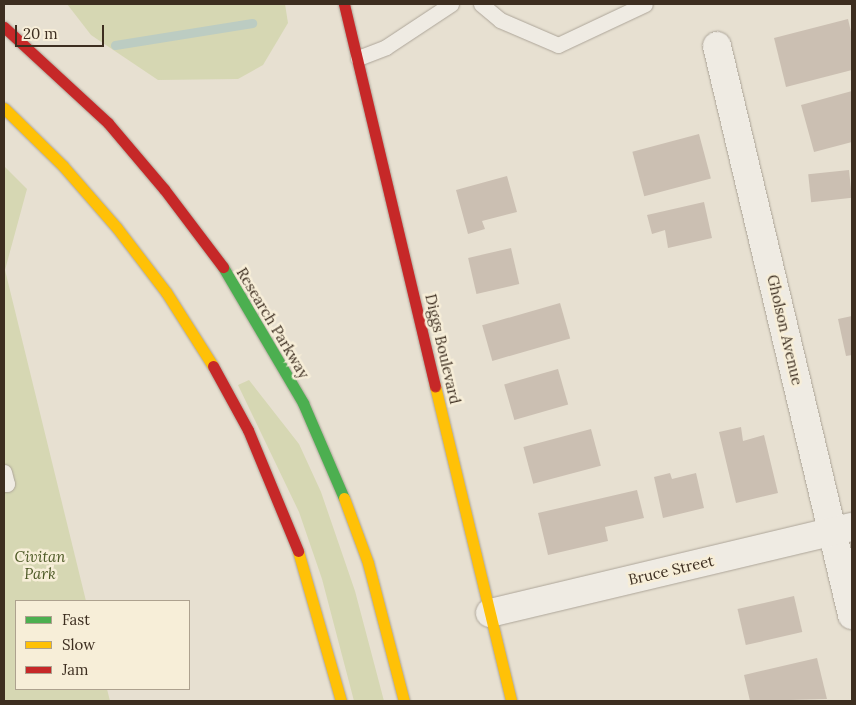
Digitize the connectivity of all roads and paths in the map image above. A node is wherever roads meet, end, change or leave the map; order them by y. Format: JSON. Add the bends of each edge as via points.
{"nodes":[{"id":1,"x":344,"y":4,"type":"edge"},
{"id":2,"x":451,"y":4,"type":"edge"},
{"id":3,"x":481,"y":4,"type":"edge"},
{"id":4,"x":645,"y":4,"type":"edge"},
{"id":5,"x":4,"y":27,"type":"edge"},
{"id":6,"x":717,"y":46,"type":"dead end"},
{"id":7,"x":358,"y":58,"type":"junction"},
{"id":8,"x":4,"y":108,"type":"edge"},
{"id":9,"x":4,"y":472,"type":"edge"},
{"id":10,"x":4,"y":484,"type":"edge"},
{"id":11,"x":842,"y":530,"type":"edge"},
{"id":12,"x":490,"y":613,"type":"junction"},
{"id":13,"x":852,"y":615,"type":"edge"},
{"id":14,"x":341,"y":701,"type":"edge"},
{"id":15,"x":404,"y":701,"type":"edge"},
{"id":16,"x":511,"y":701,"type":"edge"}],
"edges":[{"from":1,"to":7,"type":"main road","name":"Diggs Boulevard"},
{"from":2,"to":7,"type":"lane","via":[[386,47]]},
{"from":3,"to":4,"type":"lane","via":[[500,20],[558,45]]},
{"from":5,"to":15,"type":"main road","name":"Research Parkway","via":[[108,124],[158,182],[216,256],[262,329],[303,403],[339,484],[368,563]]},
{"from":6,"to":11,"type":"street","name":"Gholson Avenue"},
{"from":7,"to":12,"type":"main road","name":"Diggs Boulevard"},
{"from":8,"to":14,"type":"main road","via":[[63,166],[117,228],[166,292],[210,360],[248,430],[282,507],[310,581]]},
{"from":9,"to":10,"type":"lane","via":[[7,484]]},
{"from":11,"to":12,"type":"street","name":"Bruce Street"},
{"from":11,"to":13,"type":"street","name":"Gholson Avenue"},
{"from":12,"to":16,"type":"main road","name":"Diggs Boulevard"}]}
